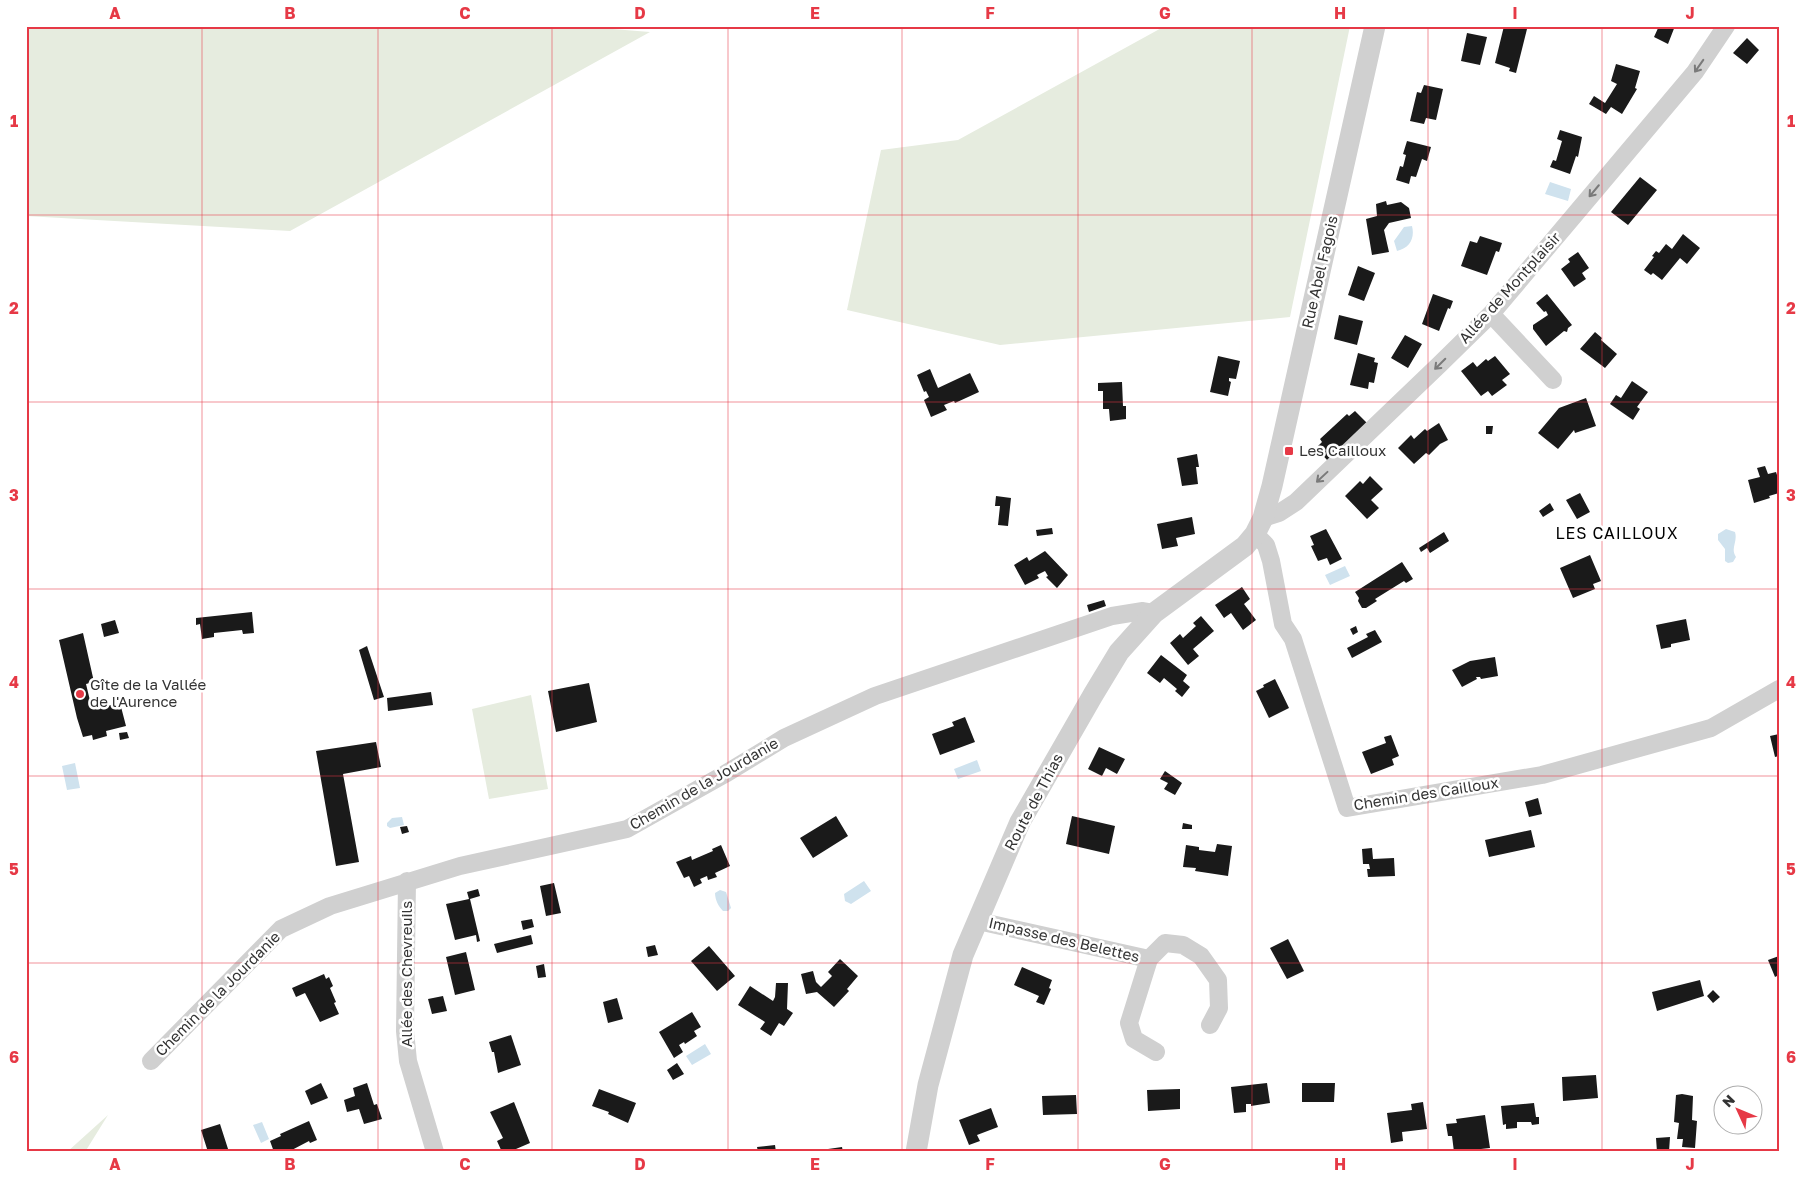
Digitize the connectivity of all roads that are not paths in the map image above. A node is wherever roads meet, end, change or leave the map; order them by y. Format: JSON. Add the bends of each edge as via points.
{"nodes":[{"id":1,"x":1375,"y":26,"type":"edge"},
{"id":2,"x":1726,"y":26,"type":"edge"},
{"id":3,"x":1490,"y":314,"type":"junction"},
{"id":4,"x":1553,"y":380,"type":"dead end"},
{"id":5,"x":1259,"y":526,"type":"junction"},
{"id":6,"x":1154,"y":613,"type":"junction"},
{"id":7,"x":1779,"y":689,"type":"edge"},
{"id":8,"x":407,"y":882,"type":"junction"},
{"id":9,"x":978,"y":921,"type":"junction"},
{"id":10,"x":1150,"y":959,"type":"junction"},
{"id":11,"x":1210,"y":1025,"type":"dead end"},
{"id":12,"x":1156,"y":1052,"type":"dead end"},
{"id":13,"x":151,"y":1061,"type":"dead end"},
{"id":14,"x":435,"y":1152,"type":"edge"},
{"id":15,"x":916,"y":1152,"type":"edge"}],
"edges":[{"from":1,"to":5,"type":"street","name":"Rue Abel Fagois","via":[[1282,444]]},
{"from":2,"to":3,"type":"street","name":"Allée de Montplaisir","one_way":true,"via":[[1695,72]]},
{"from":3,"to":4,"type":"street"},
{"from":3,"to":5,"type":"street","name":"Allée de Montplaisir","one_way":true,"via":[[1296,502]]},
{"from":5,"to":6,"type":"street","name":"Route de Thias","via":[[1238,551]]},
{"from":5,"to":7,"type":"street","name":"Chemin des Cailloux","via":[[1271,561],[1283,624],[1293,640],[1347,808],[1542,775],[1711,728]]},
{"from":6,"to":8,"type":"street","name":"Chemin de la Jourdanie","via":[[1143,610],[1112,616],[875,696],[784,738],[627,829],[460,866]]},
{"from":6,"to":9,"type":"street","name":"Route de Thias","via":[[1119,652],[1020,822]]},
{"from":8,"to":13,"type":"street","name":"Chemin de la Jourdanie","via":[[330,906],[281,929]]},
{"from":8,"to":14,"type":"street","name":"Allée des Chevreuils","via":[[405,1031],[408,1061]]},
{"from":9,"to":10,"type":"street","name":"Impasse des Belettes"},
{"from":9,"to":15,"type":"street","name":"Route de Thias","via":[[963,955],[933,1066]]},
{"from":10,"to":11,"type":"street","name":"Impasse des Belettes","via":[[1165,943],[1183,945],[1201,956],[1218,980],[1219,1008]]},
{"from":10,"to":12,"type":"street","name":"Impasse des Belettes","via":[[1129,1022],[1134,1039]]}]}
